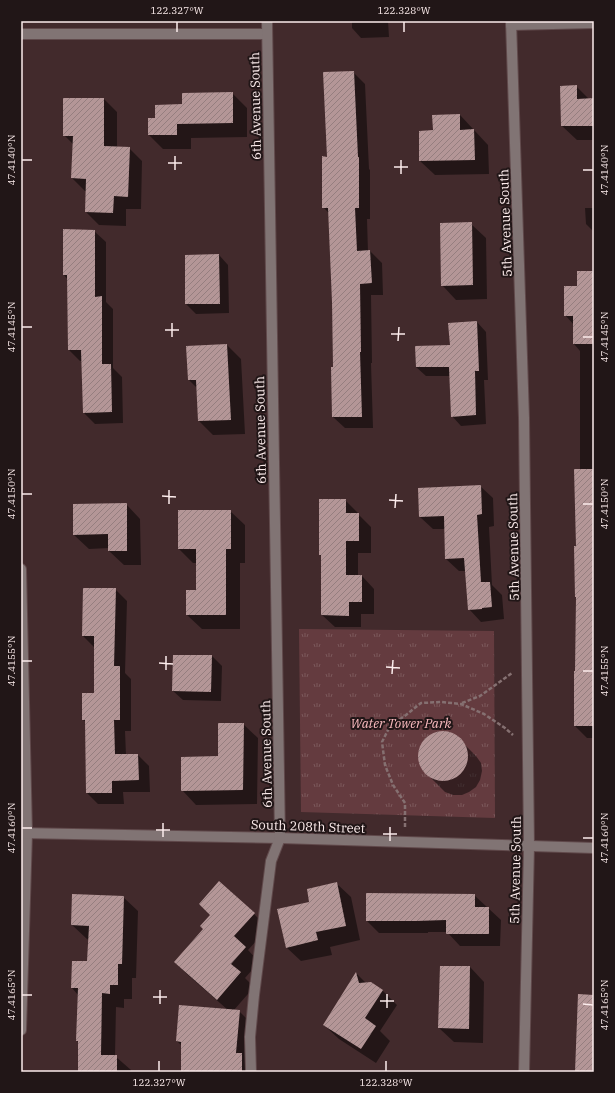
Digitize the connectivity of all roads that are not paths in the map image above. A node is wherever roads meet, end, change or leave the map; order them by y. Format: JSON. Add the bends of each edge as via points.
{"nodes":[{"id":1,"x":267,"y":21,"type":"edge"},
{"id":2,"x":511,"y":23,"type":"edge"},
{"id":3,"x":594,"y":24,"type":"edge"},
{"id":4,"x":21,"y":34,"type":"edge"},
{"id":5,"x":267,"y":34,"type":"junction"},
{"id":6,"x":21,"y":569,"type":"edge"},
{"id":7,"x":24,"y":833,"type":"edge"},
{"id":8,"x":280,"y":838,"type":"junction"},
{"id":9,"x":529,"y":846,"type":"junction"},
{"id":10,"x":594,"y":848,"type":"edge"},
{"id":11,"x":21,"y":1030,"type":"edge"},
{"id":12,"x":251,"y":1072,"type":"edge"},
{"id":13,"x":524,"y":1072,"type":"edge"}],
"edges":[{"from":1,"to":5,"type":"street","name":"6th Avenue South"},
{"from":2,"to":3,"type":"street"},
{"from":2,"to":9,"type":"street","name":"5th Avenue South","via":[[524,418]]},
{"from":4,"to":5,"type":"street"},
{"from":5,"to":8,"type":"street","name":"6th Avenue South"},
{"from":6,"to":7,"type":"street"},
{"from":7,"to":8,"type":"street","name":"South 208th Street"},
{"from":7,"to":11,"type":"street"},
{"from":8,"to":9,"type":"street","name":"South 208th Street"},
{"from":8,"to":12,"type":"street","via":[[271,861],[254,995],[250,1037]]},
{"from":9,"to":10,"type":"street","name":"South 208th Street"},
{"from":9,"to":13,"type":"street","name":"5th Avenue South"}]}
